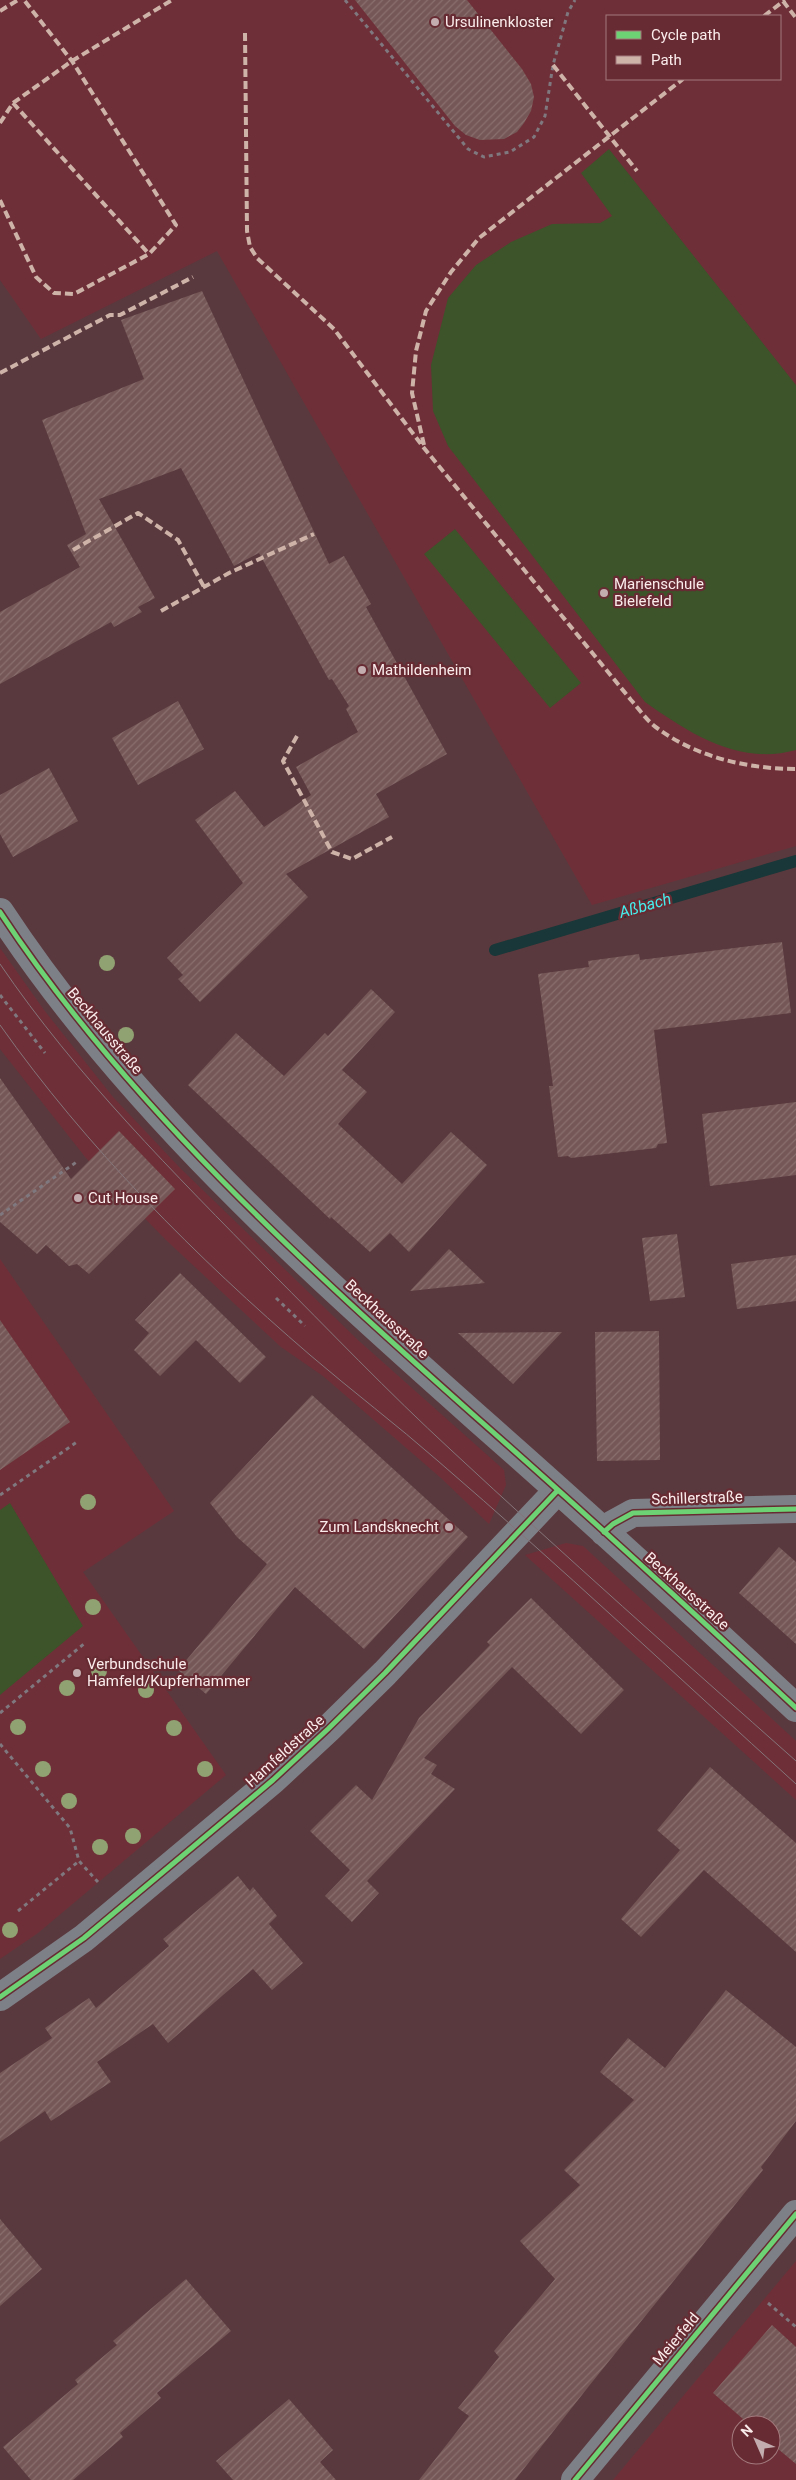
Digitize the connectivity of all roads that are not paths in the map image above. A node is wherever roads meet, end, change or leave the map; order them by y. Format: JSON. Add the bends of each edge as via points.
{"nodes":[{"id":1,"x":0,"y":912,"type":"edge"},
{"id":2,"x":558,"y":1490,"type":"junction"},
{"id":3,"x":796,"y":1509,"type":"edge"},
{"id":4,"x":604,"y":1532,"type":"junction"},
{"id":5,"x":796,"y":1708,"type":"edge"},
{"id":6,"x":0,"y":1997,"type":"edge"},
{"id":7,"x":796,"y":2214,"type":"edge"},
{"id":8,"x":578,"y":2479,"type":"edge"}],
"edges":[{"from":1,"to":2,"type":"street","name":"Beckhausstraße","via":[[70,1010],[151,1105],[210,1167],[358,1309]]},
{"from":2,"to":4,"type":"street","name":"Beckhausstraße"},
{"from":2,"to":6,"type":"street","name":"Hamfeldstraße","via":[[328,1730],[223,1823],[84,1938]]},
{"from":3,"to":4,"type":"street","name":"Schillerstraße","via":[[632,1513]]},
{"from":4,"to":5,"type":"street","name":"Beckhausstraße"},
{"from":7,"to":8,"type":"street","name":"Meierfeld"}]}
